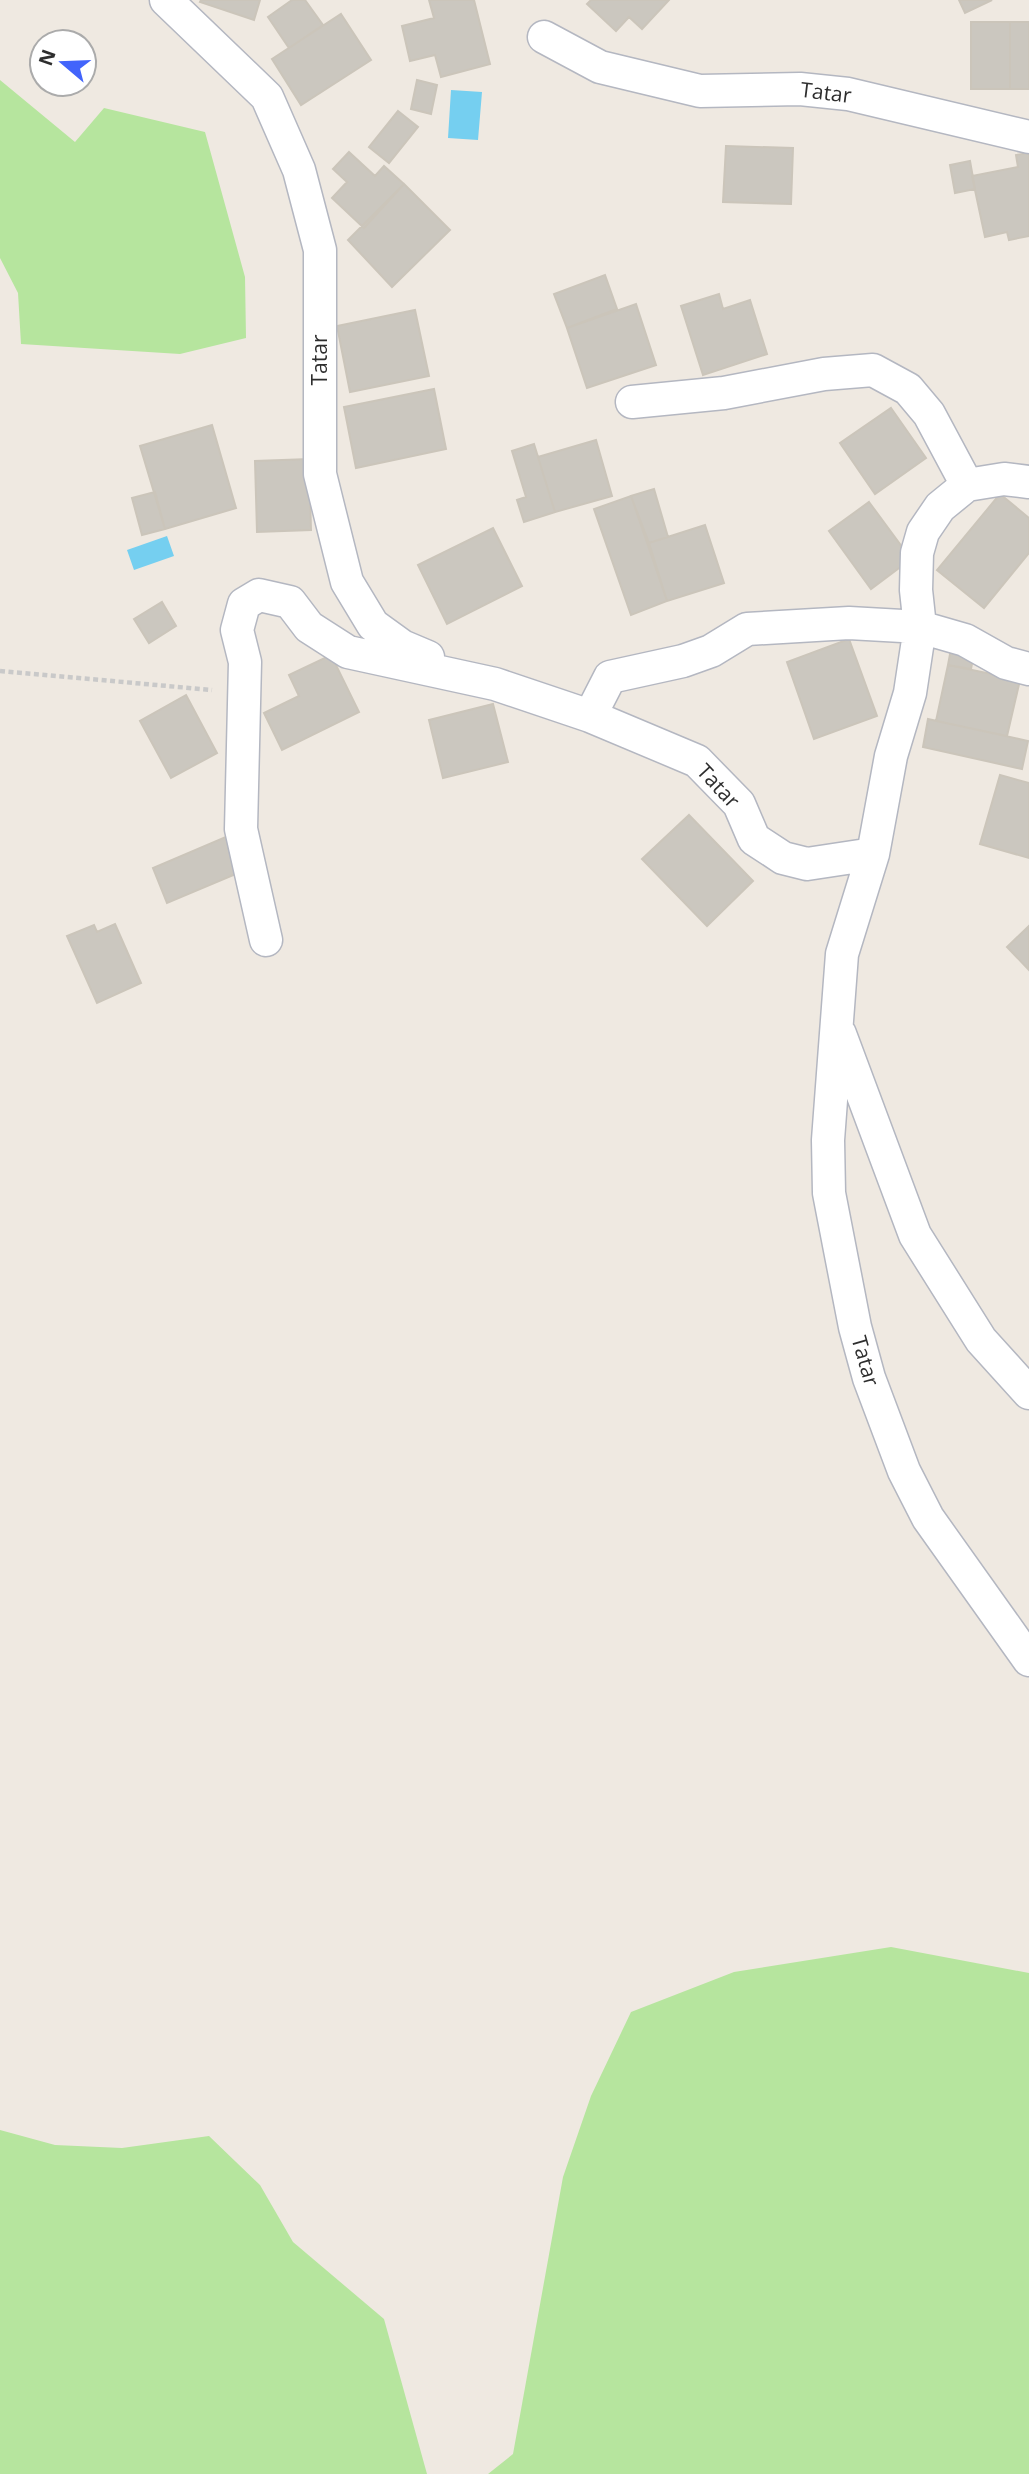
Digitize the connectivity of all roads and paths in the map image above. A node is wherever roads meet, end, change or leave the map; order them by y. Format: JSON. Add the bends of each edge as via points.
{"nodes":[{"id":1,"x":166,"y":0,"type":"edge"},
{"id":2,"x":544,"y":37,"type":"dead end"},
{"id":3,"x":1029,"y":137,"type":"edge"},
{"id":4,"x":632,"y":402,"type":"dead end"},
{"id":5,"x":1029,"y":482,"type":"edge"},
{"id":6,"x":967,"y":485,"type":"junction"},
{"id":7,"x":920,"y":627,"type":"junction"},
{"id":8,"x":1029,"y":668,"type":"edge"},
{"id":9,"x":0,"y":671,"type":"edge"},
{"id":10,"x":495,"y":684,"type":"junction"},
{"id":11,"x":244,"y":692,"type":"junction"},
{"id":12,"x":590,"y":716,"type":"junction"},
{"id":13,"x":873,"y":854,"type":"junction"},
{"id":14,"x":266,"y":940,"type":"dead end"},
{"id":15,"x":836,"y":1023,"type":"junction"},
{"id":16,"x":1029,"y":1393,"type":"edge"},
{"id":17,"x":1029,"y":1660,"type":"edge"}],
"edges":[{"from":1,"to":10,"type":"street","name":"Tatar","via":[[267,97],[299,170],[320,250],[320,474],[347,583],[373,625],[402,646]]},
{"from":2,"to":3,"type":"street","name":"Tatar","via":[[600,67],[700,91],[800,89],[848,94]]},
{"from":4,"to":6,"type":"street","via":[[873,370],[908,389],[929,414]]},
{"from":5,"to":6,"type":"street","via":[[1004,479]]},
{"from":6,"to":7,"type":"street","name":"Tatar","via":[[940,507],[923,532],[917,554]]},
{"from":7,"to":8,"type":"street","via":[[965,640],[1006,663]]},
{"from":7,"to":12,"type":"street","via":[[849,623],[747,629],[711,651],[683,661],[610,677]]},
{"from":7,"to":13,"type":"street","name":"Tatar","via":[[910,693],[891,756]]},
{"from":9,"to":11,"type":"path"},
{"from":10,"to":11,"type":"street","name":"Tatar","via":[[348,652],[309,627],[290,602],[259,594],[244,604],[237,630],[245,662]]},
{"from":10,"to":12,"type":"street","name":"Tatar"},
{"from":11,"to":14,"type":"street","name":"Tatar","via":[[242,830]]},
{"from":12,"to":13,"type":"street","name":"Tatar","via":[[697,761],[739,804],[754,839],[783,858],[807,864]]},
{"from":13,"to":15,"type":"street","name":"Tatar","via":[[842,954]]},
{"from":15,"to":16,"type":"street","name":"Tatar","via":[[915,1235],[981,1340]]},
{"from":15,"to":17,"type":"street","name":"Tatar","via":[[829,1193],[869,1378],[904,1471],[928,1518]]}]}
